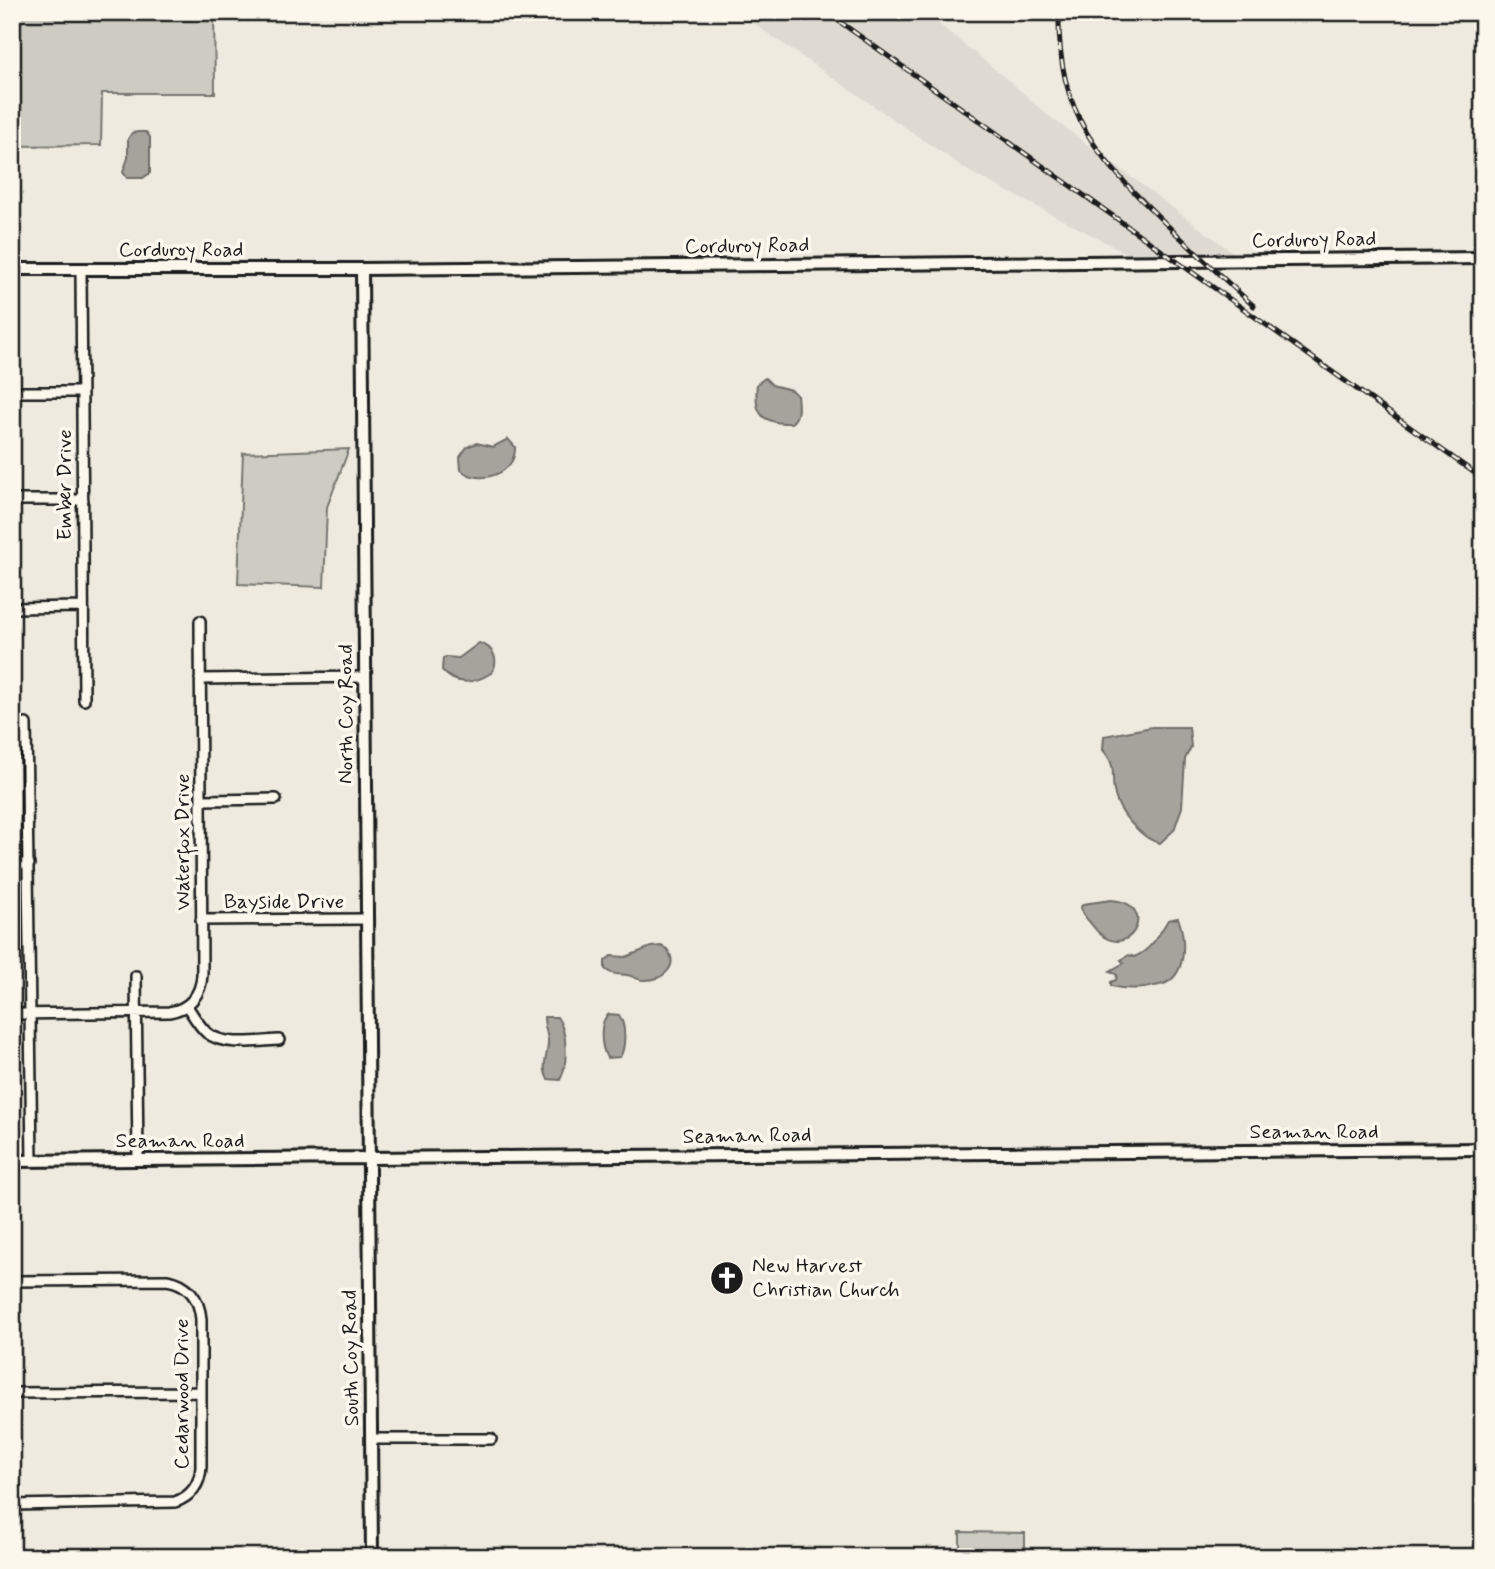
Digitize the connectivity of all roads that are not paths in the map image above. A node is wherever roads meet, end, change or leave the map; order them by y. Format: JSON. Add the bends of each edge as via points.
{"nodes":[{"id":1,"x":1483,"y":258,"type":"edge"},
{"id":2,"x":12,"y":269,"type":"edge"},
{"id":3,"x":81,"y":269,"type":"junction"},
{"id":4,"x":362,"y":269,"type":"junction"},
{"id":5,"x":12,"y":392,"type":"edge"},
{"id":6,"x":82,"y":392,"type":"junction"},
{"id":7,"x":12,"y":500,"type":"edge"},
{"id":8,"x":83,"y":500,"type":"junction"},
{"id":9,"x":83,"y":607,"type":"junction"},
{"id":10,"x":12,"y":608,"type":"edge"},
{"id":11,"x":200,"y":621,"type":"dead end"},
{"id":12,"x":365,"y":677,"type":"junction"},
{"id":13,"x":200,"y":679,"type":"junction"},
{"id":14,"x":84,"y":700,"type":"dead end"},
{"id":15,"x":26,"y":724,"type":"dead end"},
{"id":16,"x":276,"y":799,"type":"dead end"},
{"id":17,"x":201,"y":800,"type":"junction"},
{"id":18,"x":12,"y":864,"type":"edge"},
{"id":19,"x":29,"y":864,"type":"junction"},
{"id":20,"x":367,"y":919,"type":"junction"},
{"id":21,"x":201,"y":920,"type":"junction"},
{"id":22,"x":136,"y":976,"type":"dead end"},
{"id":23,"x":187,"y":1006,"type":"junction"},
{"id":24,"x":136,"y":1013,"type":"junction"},
{"id":25,"x":12,"y":1014,"type":"edge"},
{"id":26,"x":31,"y":1014,"type":"junction"},
{"id":27,"x":279,"y":1040,"type":"dead end"},
{"id":28,"x":1483,"y":1149,"type":"edge"},
{"id":29,"x":368,"y":1159,"type":"junction"},
{"id":30,"x":138,"y":1160,"type":"junction"},
{"id":31,"x":12,"y":1161,"type":"edge"},
{"id":32,"x":32,"y":1161,"type":"junction"},
{"id":33,"x":12,"y":1282,"type":"edge"},
{"id":34,"x":201,"y":1392,"type":"junction"},
{"id":35,"x":12,"y":1393,"type":"edge"},
{"id":36,"x":491,"y":1439,"type":"dead end"},
{"id":37,"x":371,"y":1440,"type":"junction"},
{"id":38,"x":12,"y":1505,"type":"edge"},
{"id":39,"x":372,"y":1557,"type":"edge"}],
"edges":[{"from":1,"to":4,"type":"street","name":"Corduroy Road"},
{"from":2,"to":3,"type":"street","name":"Corduroy Road"},
{"from":3,"to":4,"type":"street","name":"Corduroy Road"},
{"from":3,"to":6,"type":"street","name":"Ember Drive"},
{"from":4,"to":12,"type":"street","name":"North Coy Road"},
{"from":5,"to":6,"type":"street"},
{"from":6,"to":8,"type":"street","name":"Ember Drive"},
{"from":7,"to":8,"type":"street"},
{"from":8,"to":9,"type":"street","name":"Ember Drive"},
{"from":9,"to":10,"type":"street"},
{"from":9,"to":14,"type":"street","name":"Ember Drive"},
{"from":11,"to":13,"type":"street","name":"Waterfox Drive"},
{"from":12,"to":13,"type":"street"},
{"from":12,"to":20,"type":"street","name":"North Coy Road"},
{"from":13,"to":17,"type":"street","name":"Waterfox Drive"},
{"from":15,"to":19,"type":"street"},
{"from":16,"to":17,"type":"street"},
{"from":17,"to":21,"type":"street","name":"Waterfox Drive"},
{"from":18,"to":19,"type":"street"},
{"from":19,"to":26,"type":"street"},
{"from":20,"to":21,"type":"street","name":"Bayside Drive"},
{"from":20,"to":29,"type":"street","name":"North Coy Road"},
{"from":21,"to":23,"type":"street","name":"Waterfox Drive","via":[[201,985]]},
{"from":22,"to":24,"type":"street"},
{"from":23,"to":24,"type":"street"},
{"from":23,"to":27,"type":"street","via":[[205,1031],[217,1038]]},
{"from":24,"to":26,"type":"street"},
{"from":24,"to":30,"type":"street"},
{"from":25,"to":26,"type":"street"},
{"from":26,"to":32,"type":"street"},
{"from":28,"to":29,"type":"street","name":"Seaman Road"},
{"from":29,"to":30,"type":"street","name":"Seaman Road"},
{"from":29,"to":37,"type":"street","name":"South Coy Road"},
{"from":30,"to":32,"type":"street","name":"Seaman Road"},
{"from":31,"to":32,"type":"street","name":"Seaman Road"},
{"from":33,"to":34,"type":"street","name":"Cedarwood Drive","via":[[179,1283],[198,1304]]},
{"from":34,"to":35,"type":"street"},
{"from":34,"to":38,"type":"street","name":"Cedarwood Drive","via":[[201,1471],[188,1496],[164,1503]]},
{"from":36,"to":37,"type":"street"},
{"from":37,"to":39,"type":"street","name":"South Coy Road"}]}
